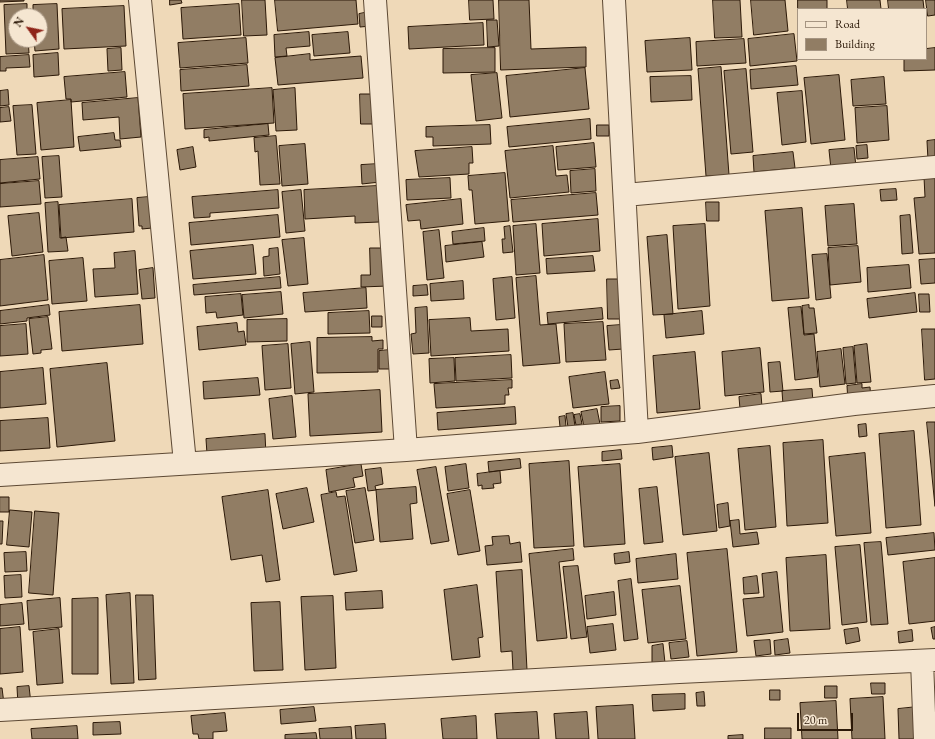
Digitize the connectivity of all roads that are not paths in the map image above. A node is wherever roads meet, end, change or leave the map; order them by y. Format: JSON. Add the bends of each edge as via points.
{"nodes":[{"id":1,"x":140,"y":0,"type":"edge"},
{"id":2,"x":375,"y":0,"type":"edge"},
{"id":3,"x":614,"y":0,"type":"edge"},
{"id":4,"x":935,"y":167,"type":"edge"},
{"id":5,"x":625,"y":195,"type":"junction"},
{"id":6,"x":935,"y":396,"type":"edge"},
{"id":7,"x":637,"y":432,"type":"junction"},
{"id":8,"x":406,"y":450,"type":"junction"},
{"id":9,"x":185,"y":463,"type":"junction"},
{"id":10,"x":0,"y":475,"type":"edge"},
{"id":11,"x":929,"y":661,"type":"edge"},
{"id":12,"x":0,"y":710,"type":"edge"},
{"id":13,"x":925,"y":739,"type":"edge"}],
"edges":[{"from":1,"to":9,"type":"street"},
{"from":2,"to":8,"type":"street"},
{"from":3,"to":5,"type":"street"},
{"from":4,"to":5,"type":"street"},
{"from":5,"to":7,"type":"street"},
{"from":6,"to":7,"type":"street"},
{"from":7,"to":8,"type":"street"},
{"from":8,"to":9,"type":"street"},
{"from":9,"to":10,"type":"street"},
{"from":11,"to":12,"type":"street","via":[[671,672]]},
{"from":11,"to":13,"type":"street"}]}
